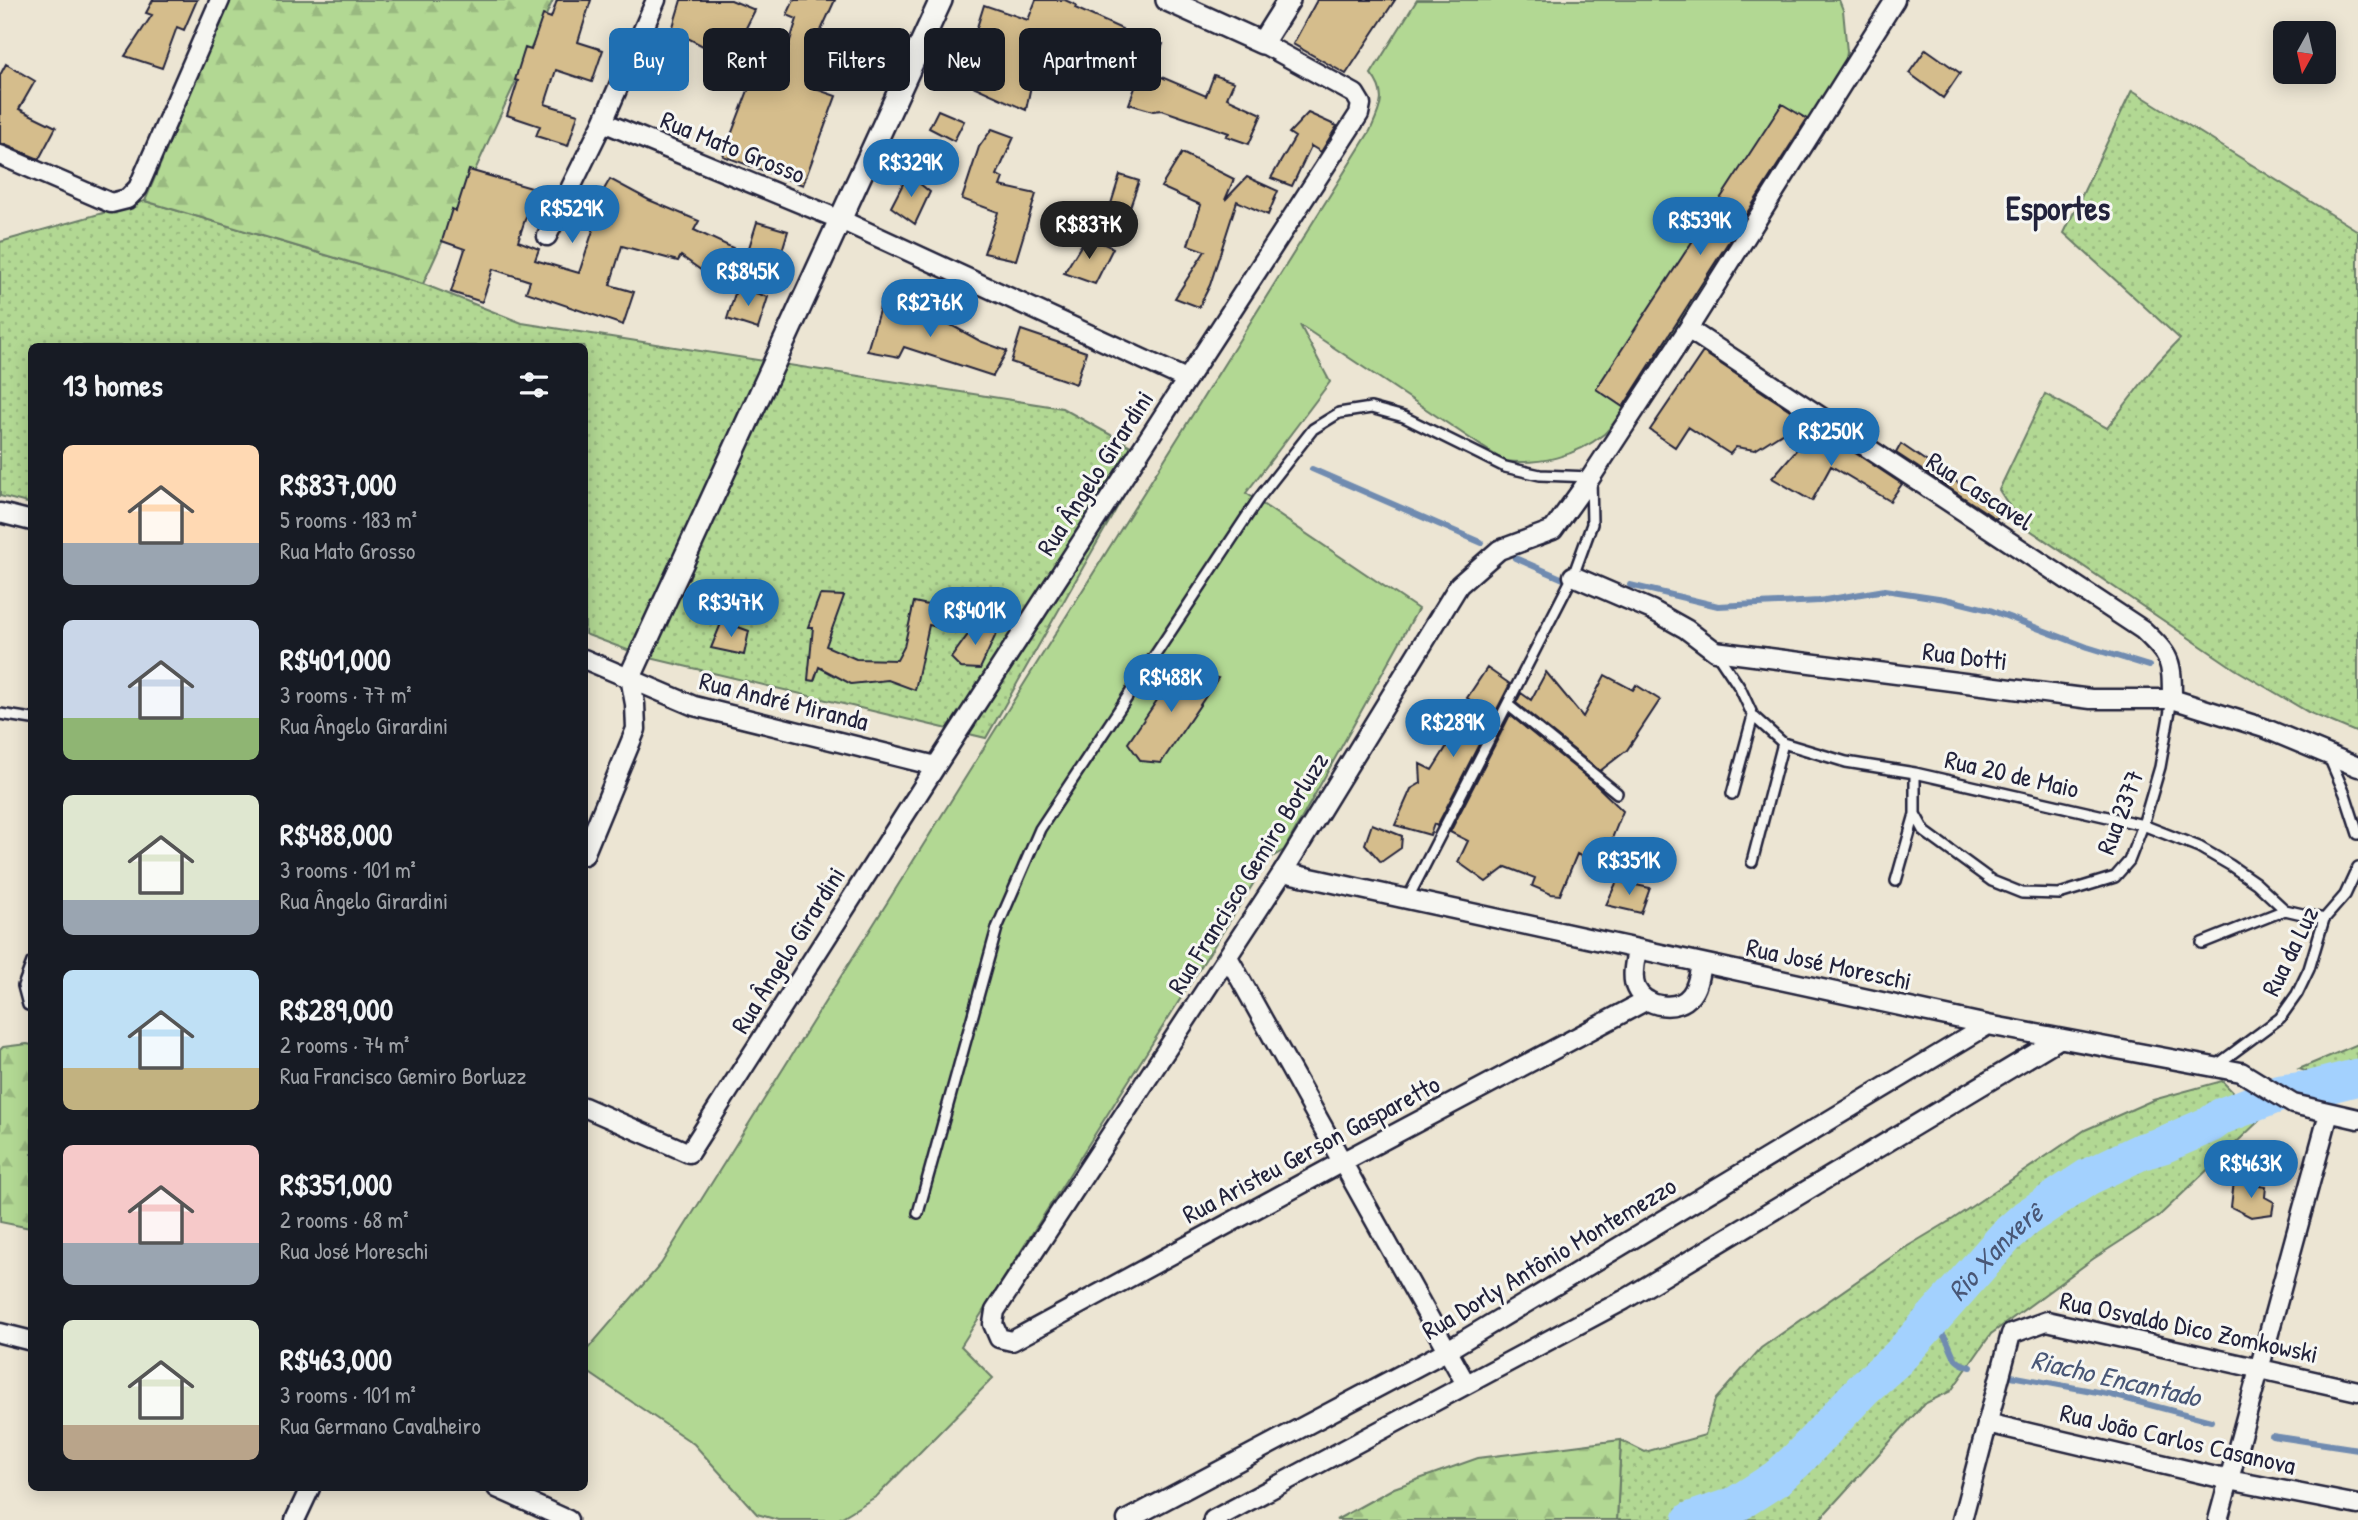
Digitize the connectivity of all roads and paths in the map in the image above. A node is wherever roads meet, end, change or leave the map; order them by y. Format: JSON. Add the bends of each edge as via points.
{"nodes":[{"id":1,"x":220,"y":0,"type":"edge"},
{"id":2,"x":656,"y":0,"type":"edge"},
{"id":3,"x":941,"y":0,"type":"edge"},
{"id":4,"x":1167,"y":0,"type":"edge"},
{"id":5,"x":1289,"y":0,"type":"edge"},
{"id":6,"x":1895,"y":0,"type":"edge"},
{"id":7,"x":1262,"y":44,"type":"junction"},
{"id":8,"x":603,"y":122,"type":"junction"},
{"id":9,"x":0,"y":155,"type":"edge"},
{"id":10,"x":841,"y":220,"type":"junction"},
{"id":11,"x":547,"y":236,"type":"dead end"},
{"id":12,"x":1688,"y":329,"type":"junction"},
{"id":13,"x":1186,"y":379,"type":"junction"},
{"id":14,"x":1591,"y":477,"type":"junction"},
{"id":15,"x":0,"y":513,"type":"edge"},
{"id":16,"x":28,"y":520,"type":"edge"},
{"id":17,"x":1573,"y":576,"type":"junction"},
{"id":18,"x":1715,"y":651,"type":"junction"},
{"id":19,"x":588,"y":661,"type":"edge"},
{"id":20,"x":630,"y":677,"type":"junction"},
{"id":21,"x":2172,"y":699,"type":"junction"},
{"id":22,"x":1508,"y":705,"type":"junction"},
{"id":23,"x":0,"y":714,"type":"edge"},
{"id":24,"x":1753,"y":716,"type":"junction"},
{"id":25,"x":28,"y":718,"type":"edge"},
{"id":26,"x":1783,"y":743,"type":"junction"},
{"id":27,"x":2329,"y":755,"type":"junction"},
{"id":28,"x":936,"y":766,"type":"junction"},
{"id":29,"x":2358,"y":767,"type":"edge"},
{"id":30,"x":1915,"y":774,"type":"junction"},
{"id":31,"x":1617,"y":793,"type":"dead end"},
{"id":32,"x":1732,"y":794,"type":"dead end"},
{"id":33,"x":1915,"y":814,"type":"junction"},
{"id":34,"x":2143,"y":825,"type":"junction"},
{"id":35,"x":2358,"y":834,"type":"edge"},
{"id":36,"x":588,"y":845,"type":"edge"},
{"id":37,"x":1752,"y":862,"type":"dead end"},
{"id":38,"x":2358,"y":867,"type":"edge"},
{"id":39,"x":1283,"y":872,"type":"junction"},
{"id":40,"x":1896,"y":881,"type":"dead end"},
{"id":41,"x":1408,"y":898,"type":"junction"},
{"id":42,"x":2285,"y":910,"type":"junction"},
{"id":43,"x":2324,"y":919,"type":"junction"},
{"id":44,"x":2202,"y":943,"type":"dead end"},
{"id":45,"x":1637,"y":950,"type":"junction"},
{"id":46,"x":1228,"y":957,"type":"junction"},
{"id":47,"x":1701,"y":964,"type":"junction"},
{"id":48,"x":28,"y":973,"type":"edge"},
{"id":49,"x":1647,"y":1000,"type":"junction"},
{"id":50,"x":28,"y":1005,"type":"edge"},
{"id":51,"x":1988,"y":1025,"type":"junction"},
{"id":52,"x":2060,"y":1039,"type":"junction"},
{"id":53,"x":2213,"y":1068,"type":"junction"},
{"id":54,"x":588,"y":1109,"type":"edge"},
{"id":55,"x":2329,"y":1113,"type":"junction"},
{"id":56,"x":2358,"y":1119,"type":"edge"},
{"id":57,"x":1342,"y":1162,"type":"junction"},
{"id":58,"x":918,"y":1213,"type":"dead end"},
{"id":59,"x":0,"y":1333,"type":"edge"},
{"id":60,"x":999,"y":1338,"type":"joint"},
{"id":61,"x":28,"y":1340,"type":"edge"},
{"id":62,"x":1446,"y":1351,"type":"junction"},
{"id":63,"x":2260,"y":1369,"type":"junction"},
{"id":64,"x":1466,"y":1384,"type":"junction"},
{"id":65,"x":2358,"y":1391,"type":"edge"},
{"id":66,"x":1987,"y":1423,"type":"junction"},
{"id":67,"x":2229,"y":1480,"type":"junction"},
{"id":68,"x":309,"y":1491,"type":"edge"},
{"id":69,"x":504,"y":1491,"type":"edge"},
{"id":70,"x":2358,"y":1505,"type":"edge"},
{"id":71,"x":295,"y":1520,"type":"edge"},
{"id":72,"x":568,"y":1520,"type":"edge"},
{"id":73,"x":1127,"y":1520,"type":"edge"},
{"id":74,"x":1213,"y":1520,"type":"edge"},
{"id":75,"x":1962,"y":1520,"type":"edge"},
{"id":76,"x":2218,"y":1520,"type":"edge"}],
"edges":[{"from":1,"to":9,"type":"street","via":[[138,188],[127,199],[111,203]]},
{"from":2,"to":8,"type":"street"},
{"from":3,"to":10,"type":"street"},
{"from":4,"to":7,"type":"street"},
{"from":5,"to":7,"type":"street"},
{"from":6,"to":12,"type":"street","name":"Rua Francisco Gemiro Borluzz"},
{"from":7,"to":13,"type":"street","name":"Rua Ângelo Girardini","via":[[1355,94],[1361,104],[1359,114]]},
{"from":8,"to":10,"type":"street","name":"Rua Mato Grosso"},
{"from":8,"to":11,"type":"street"},
{"from":10,"to":13,"type":"street","name":"Rua Mato Grosso"},
{"from":10,"to":20,"type":"street"},
{"from":12,"to":14,"type":"street","name":"Rua Francisco Gemiro Borluzz"},
{"from":12,"to":21,"type":"street","name":"Rua Cascavel","via":[[2143,630],[2166,653],[2172,670]]},
{"from":13,"to":28,"type":"street","name":"Rua Ângelo Girardini"},
{"from":14,"to":17,"type":"lane","via":[[1592,524]]},
{"from":14,"to":39,"type":"street","name":"Rua Francisco Gemiro Borluzz","via":[[1553,530],[1499,550],[1459,585]]},
{"from":14,"to":58,"type":"lane","via":[[1540,475],[1505,467],[1404,417],[1371,408],[1339,413],[1313,429],[1259,498],[1040,829],[997,928]]},
{"from":15,"to":16,"type":"street"},
{"from":17,"to":18,"type":"street","name":"Rua Dotti","via":[[1652,610]]},
{"from":17,"to":22,"type":"lane"},
{"from":18,"to":21,"type":"street","name":"Rua Dotti","via":[[2091,699]]},
{"from":18,"to":24,"type":"lane","name":"Rua 20 de Maio"},
{"from":19,"to":20,"type":"street","name":"Rua André Miranda"},
{"from":20,"to":28,"type":"street","name":"Rua André Miranda","via":[[694,706]]},
{"from":20,"to":36,"type":"street","via":[[636,729]]},
{"from":21,"to":27,"type":"street","name":"Rua Dotti","via":[[2264,728]]},
{"from":21,"to":34,"type":"lane","name":"Rua 2377","via":[[2160,767]]},
{"from":22,"to":31,"type":"lane"},
{"from":22,"to":41,"type":"lane"},
{"from":23,"to":25,"type":"lane"},
{"from":24,"to":26,"type":"lane","name":"Rua 20 de Maio"},
{"from":24,"to":32,"type":"lane"},
{"from":26,"to":30,"type":"lane","name":"Rua 20 de Maio","via":[[1846,762]]},
{"from":26,"to":37,"type":"lane"},
{"from":27,"to":29,"type":"street","name":"Rua Dotti"},
{"from":27,"to":35,"type":"lane"},
{"from":28,"to":54,"type":"street","name":"Rua Ângelo Girardini","via":[[689,1153]]},
{"from":30,"to":33,"type":"lane"},
{"from":30,"to":34,"type":"lane","name":"Rua 20 de Maio"},
{"from":33,"to":34,"type":"lane","name":"Rua 2377","via":[[1925,832],[1992,881],[2022,893],[2059,894],[2115,877],[2129,861]]},
{"from":33,"to":40,"type":"lane"},
{"from":34,"to":42,"type":"lane","name":"Rua 20 de Maio","via":[[2230,865]]},
{"from":38,"to":43,"type":"lane","name":"Rua da Luz","via":[[2344,895]]},
{"from":39,"to":41,"type":"street","name":"Rua José Moreschi"},
{"from":39,"to":46,"type":"street","name":"Rua Francisco Gemiro Borluzz"},
{"from":41,"to":45,"type":"street","name":"Rua José Moreschi"},
{"from":42,"to":43,"type":"lane","name":"Rua 20 de Maio"},
{"from":42,"to":44,"type":"lane"},
{"from":43,"to":53,"type":"lane","name":"Rua da Luz","via":[[2309,969],[2280,1018]]},
{"from":45,"to":47,"type":"street","name":"Rua José Moreschi"},
{"from":45,"to":49,"type":"street","via":[[1634,981]]},
{"from":46,"to":57,"type":"street"},
{"from":46,"to":60,"type":"street","name":"Rua Francisco Gemiro Borluzz","via":[[995,1311],[993,1324]]},
{"from":47,"to":49,"type":"street","via":[[1698,983],[1685,1001],[1664,1005]]},
{"from":47,"to":51,"type":"street","name":"Rua José Moreschi"},
{"from":48,"to":50,"type":"lane","via":[[23,986]]},
{"from":49,"to":57,"type":"street","name":"Rua Aristeu Gerson Gasparetto"},
{"from":51,"to":52,"type":"street","name":"Rua José Moreschi"},
{"from":51,"to":62,"type":"street","name":"Rua Dorly Antônio Montemezzo"},
{"from":52,"to":53,"type":"street","name":"Rua José Moreschi"},
{"from":52,"to":64,"type":"street","via":[[1624,1300]]},
{"from":53,"to":55,"type":"street","name":"Rua José Moreschi","via":[[2241,1072],[2293,1104]]},
{"from":55,"to":56,"type":"street","name":"Rua José Moreschi"},
{"from":55,"to":63,"type":"street"},
{"from":57,"to":60,"type":"street","name":"Rua Aristeu Gerson Gasparetto","via":[[1012,1341]]},
{"from":57,"to":62,"type":"street"},
{"from":59,"to":61,"type":"street"},
{"from":62,"to":64,"type":"street"},
{"from":62,"to":73,"type":"street","name":"Rua Dorly Antônio Montemezzo"},
{"from":63,"to":65,"type":"street","name":"Rua Osvaldo Dico Zomkowski"},
{"from":63,"to":66,"type":"street","name":"Rua Osvaldo Dico Zomkowski","via":[[2047,1321],[2011,1334]]},
{"from":63,"to":67,"type":"street"},
{"from":64,"to":74,"type":"street"},
{"from":66,"to":67,"type":"street","name":"Rua João Carlos Casanova"},
{"from":66,"to":75,"type":"street"},
{"from":67,"to":70,"type":"street","name":"Rua João Carlos Casanova"},
{"from":67,"to":76,"type":"street"},
{"from":68,"to":71,"type":"street"},
{"from":69,"to":72,"type":"street"}]}
